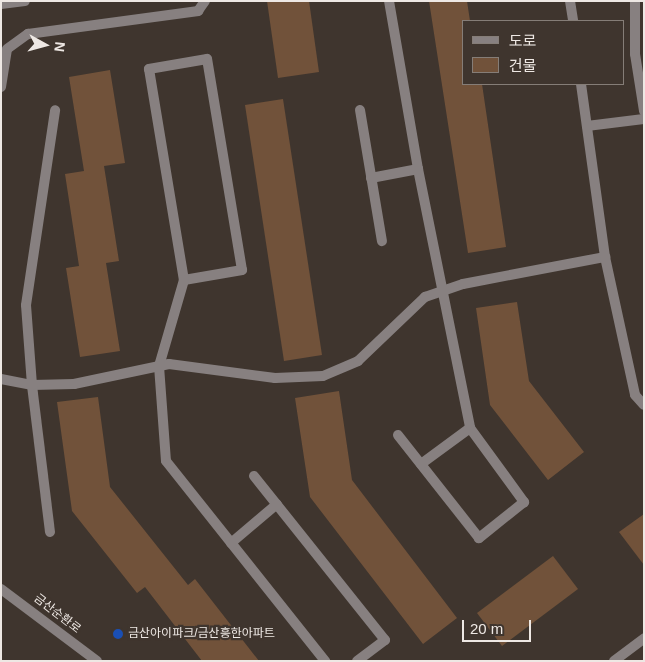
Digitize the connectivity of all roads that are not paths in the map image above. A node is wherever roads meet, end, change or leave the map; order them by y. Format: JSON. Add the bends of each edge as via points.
{"nodes":[{"id":1,"x":24,"y":1,"type":"edge"},
{"id":2,"x":205,"y":1,"type":"edge"},
{"id":3,"x":389,"y":1,"type":"edge"},
{"id":4,"x":570,"y":1,"type":"edge"},
{"id":5,"x":635,"y":1,"type":"edge"},
{"id":6,"x":1,"y":4,"type":"edge"},
{"id":7,"x":573,"y":20,"type":"edge"},
{"id":8,"x":581,"y":85,"type":"edge"},
{"id":9,"x":1,"y":87,"type":"edge"},
{"id":10,"x":54,"y":110,"type":"dead end"},
{"id":11,"x":360,"y":110,"type":"dead end"},
{"id":12,"x":644,"y":111,"type":"edge"},
{"id":13,"x":644,"y":119,"type":"edge"},
{"id":14,"x":587,"y":126,"type":"junction"},
{"id":15,"x":418,"y":168,"type":"junction"},
{"id":16,"x":371,"y":178,"type":"junction"},
{"id":17,"x":382,"y":241,"type":"dead end"},
{"id":18,"x":605,"y":257,"type":"junction"},
{"id":19,"x":184,"y":280,"type":"junction"},
{"id":20,"x":442,"y":291,"type":"junction"},
{"id":21,"x":159,"y":366,"type":"junction"},
{"id":22,"x":1,"y":379,"type":"edge"},
{"id":23,"x":32,"y":386,"type":"junction"},
{"id":24,"x":644,"y":405,"type":"edge"},
{"id":25,"x":470,"y":428,"type":"junction"},
{"id":26,"x":398,"y":435,"type":"dead end"},
{"id":27,"x":421,"y":464,"type":"junction"},
{"id":28,"x":254,"y":476,"type":"dead end"},
{"id":29,"x":277,"y":504,"type":"junction"},
{"id":30,"x":50,"y":532,"type":"dead end"},
{"id":31,"x":231,"y":543,"type":"junction"},
{"id":32,"x":1,"y":589,"type":"edge"},
{"id":33,"x":644,"y":638,"type":"edge"},
{"id":34,"x":97,"y":661,"type":"edge"},
{"id":35,"x":325,"y":661,"type":"edge"},
{"id":36,"x":357,"y":661,"type":"edge"},
{"id":37,"x":614,"y":661,"type":"edge"}],
"edges":[{"from":1,"to":6,"type":"street"},
{"from":2,"to":9,"type":"street","via":[[198,11],[28,34],[7,49]]},
{"from":3,"to":15,"type":"street"},
{"from":4,"to":7,"type":"street"},
{"from":5,"to":12,"type":"street","via":[[635,54]]},
{"from":8,"to":14,"type":"street"},
{"from":10,"to":23,"type":"street","via":[[26,305]]},
{"from":11,"to":16,"type":"street"},
{"from":13,"to":14,"type":"street"},
{"from":14,"to":18,"type":"street"},
{"from":15,"to":16,"type":"street"},
{"from":15,"to":20,"type":"street"},
{"from":16,"to":17,"type":"street"},
{"from":18,"to":20,"type":"street","via":[[463,284]]},
{"from":18,"to":24,"type":"street","via":[[635,395]]},
{"from":19,"to":19,"type":"street","via":[[149,69],[207,59],[242,270]]},
{"from":19,"to":21,"type":"street"},
{"from":20,"to":21,"type":"street","via":[[425,297],[358,361],[323,376],[275,378],[169,364]]},
{"from":20,"to":25,"type":"street"},
{"from":21,"to":23,"type":"street","via":[[74,384]]},
{"from":21,"to":31,"type":"street","via":[[166,461]]},
{"from":22,"to":23,"type":"street"},
{"from":23,"to":30,"type":"street"},
{"from":25,"to":27,"type":"street"},
{"from":25,"to":27,"type":"street","via":[[524,502],[479,538]]},
{"from":26,"to":27,"type":"street"},
{"from":28,"to":29,"type":"street"},
{"from":29,"to":31,"type":"street"},
{"from":29,"to":36,"type":"street","via":[[385,640]]},
{"from":31,"to":35,"type":"street"},
{"from":32,"to":34,"type":"street","name":"금산순환로"},
{"from":33,"to":37,"type":"street"}]}
